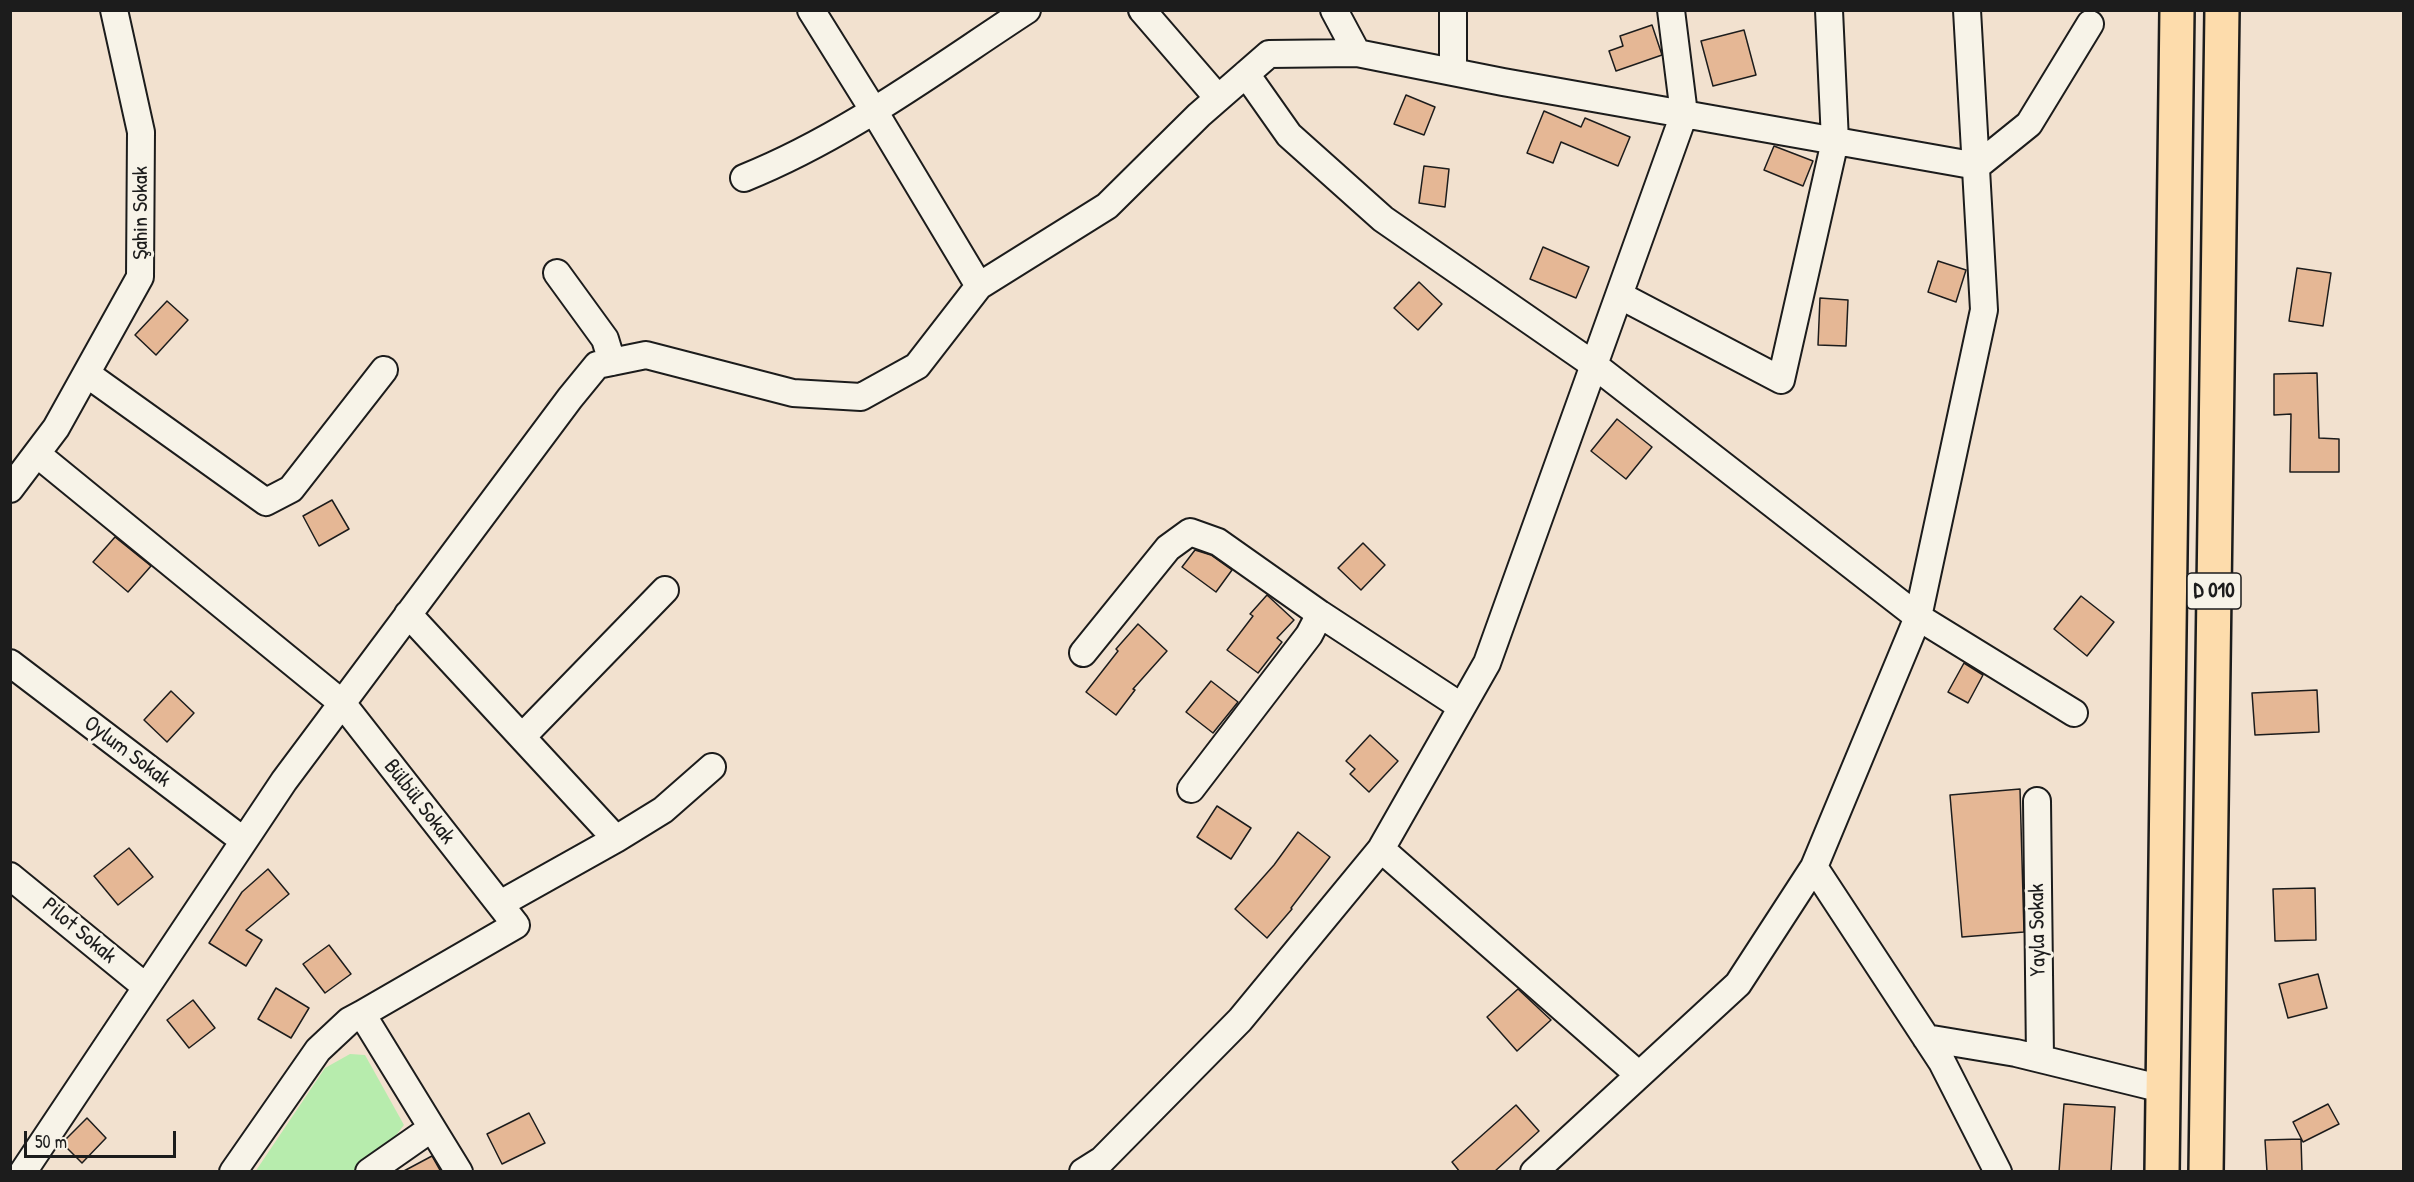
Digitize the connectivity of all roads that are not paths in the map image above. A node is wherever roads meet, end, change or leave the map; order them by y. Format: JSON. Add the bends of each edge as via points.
{"nodes":[{"id":1,"x":114,"y":10,"type":"edge"},
{"id":2,"x":811,"y":10,"type":"edge"},
{"id":3,"x":1027,"y":10,"type":"edge"},
{"id":4,"x":1142,"y":10,"type":"edge"},
{"id":5,"x":1334,"y":10,"type":"edge"},
{"id":6,"x":1453,"y":10,"type":"edge"},
{"id":7,"x":1671,"y":10,"type":"edge"},
{"id":8,"x":1829,"y":10,"type":"edge"},
{"id":9,"x":1967,"y":10,"type":"edge"},
{"id":10,"x":2177,"y":10,"type":"edge"},
{"id":11,"x":2222,"y":10,"type":"edge"},
{"id":12,"x":2090,"y":24,"type":"dead end"},
{"id":13,"x":1358,"y":53,"type":"junction"},
{"id":14,"x":1453,"y":72,"type":"junction"},
{"id":15,"x":1246,"y":74,"type":"junction"},
{"id":16,"x":1218,"y":98,"type":"junction"},
{"id":17,"x":874,"y":111,"type":"junction"},
{"id":18,"x":1684,"y":114,"type":"junction"},
{"id":19,"x":1835,"y":141,"type":"junction"},
{"id":20,"x":1977,"y":166,"type":"junction"},
{"id":21,"x":744,"y":178,"type":"dead end"},
{"id":22,"x":557,"y":273,"type":"dead end"},
{"id":23,"x":979,"y":286,"type":"junction"},
{"id":24,"x":1619,"y":295,"type":"junction"},
{"id":25,"x":612,"y":362,"type":"junction"},
{"id":26,"x":1594,"y":365,"type":"junction"},
{"id":27,"x":384,"y":370,"type":"dead end"},
{"id":28,"x":87,"y":374,"type":"junction"},
{"id":29,"x":37,"y":454,"type":"junction"},
{"id":30,"x":10,"y":489,"type":"edge"},
{"id":31,"x":665,"y":590,"type":"dead end"},
{"id":32,"x":408,"y":614,"type":"junction"},
{"id":33,"x":1320,"y":614,"type":"junction"},
{"id":34,"x":1918,"y":617,"type":"junction"},
{"id":35,"x":1083,"y":653,"type":"dead end"},
{"id":36,"x":10,"y":663,"type":"edge"},
{"id":37,"x":342,"y":703,"type":"junction"},
{"id":38,"x":1462,"y":707,"type":"junction"},
{"id":39,"x":2073,"y":713,"type":"dead end"},
{"id":40,"x":522,"y":737,"type":"junction"},
{"id":41,"x":712,"y":766,"type":"dead end"},
{"id":42,"x":1191,"y":789,"type":"dead end"},
{"id":43,"x":2037,"y":801,"type":"dead end"},
{"id":44,"x":616,"y":839,"type":"junction"},
{"id":45,"x":244,"y":841,"type":"junction"},
{"id":46,"x":1381,"y":849,"type":"junction"},
{"id":47,"x":1814,"y":867,"type":"junction"},
{"id":48,"x":10,"y":876,"type":"edge"},
{"id":49,"x":500,"y":904,"type":"junction"},
{"id":50,"x":146,"y":987,"type":"junction"},
{"id":51,"x":362,"y":1014,"type":"junction"},
{"id":52,"x":1926,"y":1038,"type":"junction"},
{"id":53,"x":2040,"y":1058,"type":"junction"},
{"id":54,"x":1639,"y":1075,"type":"junction"},
{"id":55,"x":2163,"y":1089,"type":"junction"},
{"id":56,"x":432,"y":1128,"type":"junction"},
{"id":57,"x":23,"y":1172,"type":"edge"},
{"id":58,"x":233,"y":1172,"type":"edge"},
{"id":59,"x":369,"y":1172,"type":"edge"},
{"id":60,"x":459,"y":1172,"type":"edge"},
{"id":61,"x":1083,"y":1172,"type":"edge"},
{"id":62,"x":1533,"y":1172,"type":"edge"},
{"id":63,"x":1998,"y":1172,"type":"edge"},
{"id":64,"x":2162,"y":1172,"type":"edge"},
{"id":65,"x":2206,"y":1172,"type":"edge"}],
"edges":[{"from":1,"to":28,"type":"street","name":"Şahin Sokak","via":[[141,132],[140,277]]},
{"from":2,"to":17,"type":"street"},
{"from":3,"to":17,"type":"street"},
{"from":4,"to":16,"type":"street"},
{"from":5,"to":13,"type":"street"},
{"from":6,"to":14,"type":"street"},
{"from":7,"to":18,"type":"street"},
{"from":8,"to":19,"type":"street"},
{"from":9,"to":20,"type":"street"},
{"from":10,"to":55,"type":"highway","number":"D 010"},
{"from":11,"to":65,"type":"highway","number":"D 010"},
{"from":12,"to":20,"type":"street","via":[[2029,124]]},
{"from":13,"to":14,"type":"street"},
{"from":13,"to":15,"type":"street","via":[[1269,54]]},
{"from":14,"to":18,"type":"street"},
{"from":15,"to":16,"type":"street"},
{"from":15,"to":26,"type":"street","via":[[1289,135],[1383,219]]},
{"from":16,"to":23,"type":"street","via":[[1107,206]]},
{"from":17,"to":21,"type":"street","via":[[784,162]]},
{"from":17,"to":23,"type":"street"},
{"from":18,"to":19,"type":"street"},
{"from":18,"to":24,"type":"street"},
{"from":19,"to":20,"type":"street"},
{"from":19,"to":24,"type":"street","via":[[1781,380]]},
{"from":20,"to":34,"type":"street","via":[[1984,310]]},
{"from":22,"to":25,"type":"street","via":[[604,339]]},
{"from":23,"to":25,"type":"street","via":[[917,366],[861,397],[793,393],[646,355]]},
{"from":24,"to":26,"type":"street"},
{"from":25,"to":32,"type":"street","via":[[597,365],[570,398]]},
{"from":26,"to":34,"type":"street"},
{"from":26,"to":38,"type":"street","via":[[1487,663]]},
{"from":27,"to":28,"type":"street","via":[[291,489],[266,502]]},
{"from":28,"to":29,"type":"street","name":"Şahin Sokak"},
{"from":29,"to":30,"type":"street","name":"Şahin Sokak"},
{"from":29,"to":37,"type":"street","name":"Bülbül Sokak"},
{"from":31,"to":40,"type":"street"},
{"from":32,"to":37,"type":"street"},
{"from":32,"to":40,"type":"street"},
{"from":33,"to":35,"type":"street","via":[[1218,542],[1190,532],[1167,548]]},
{"from":33,"to":38,"type":"street"},
{"from":33,"to":42,"type":"street","via":[[1310,635]]},
{"from":34,"to":39,"type":"street"},
{"from":34,"to":47,"type":"street"},
{"from":36,"to":45,"type":"street","name":"Oylum Sokak"},
{"from":37,"to":45,"type":"street"},
{"from":37,"to":49,"type":"street","name":"Bülbül Sokak"},
{"from":38,"to":46,"type":"street"},
{"from":40,"to":44,"type":"street"},
{"from":41,"to":44,"type":"street","via":[[663,810]]},
{"from":43,"to":53,"type":"street","name":"Yayla Sokak"},
{"from":44,"to":49,"type":"street"},
{"from":45,"to":50,"type":"street"},
{"from":46,"to":54,"type":"street"},
{"from":46,"to":61,"type":"street","via":[[1240,1020],[1102,1160]]},
{"from":47,"to":52,"type":"street"},
{"from":47,"to":54,"type":"street","via":[[1738,984]]},
{"from":48,"to":50,"type":"street","name":"Pilot Sokak"},
{"from":49,"to":51,"type":"street","name":"Bülbül Sokak","via":[[516,925]]},
{"from":50,"to":57,"type":"street"},
{"from":51,"to":56,"type":"street"},
{"from":51,"to":58,"type":"street","via":[[318,1050]]},
{"from":52,"to":53,"type":"street"},
{"from":52,"to":63,"type":"street"},
{"from":53,"to":55,"type":"street"},
{"from":54,"to":62,"type":"street"},
{"from":55,"to":64,"type":"highway","number":"D 010"},
{"from":56,"to":59,"type":"street"},
{"from":56,"to":60,"type":"street"}]}
